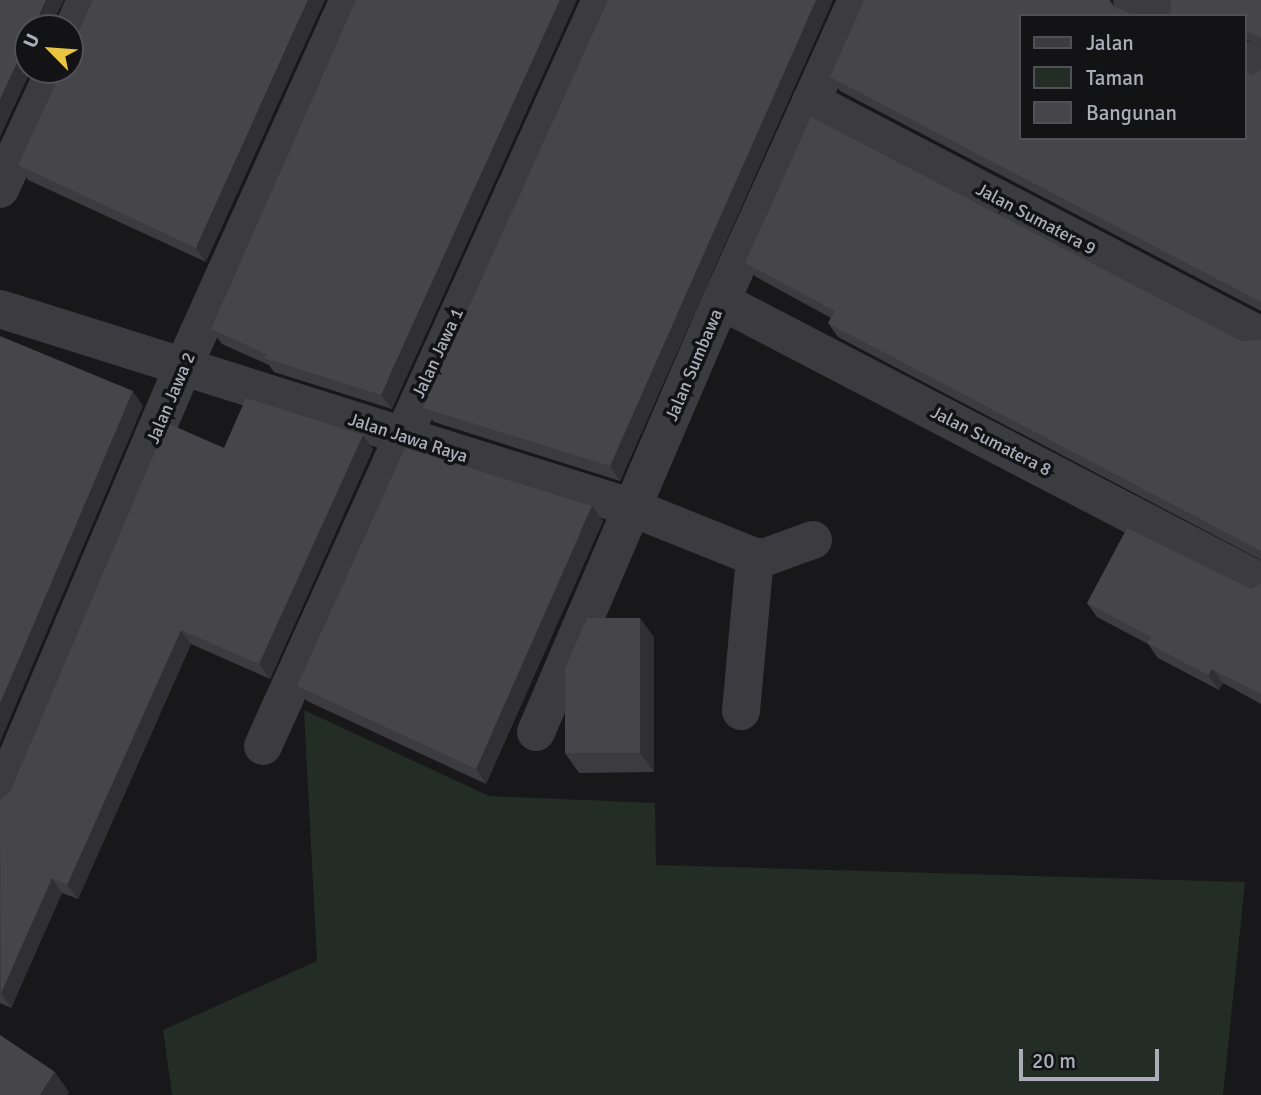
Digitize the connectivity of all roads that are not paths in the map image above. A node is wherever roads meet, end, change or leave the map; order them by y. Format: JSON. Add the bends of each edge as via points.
{"nodes":[{"id":1,"x":349,"y":0,"type":"edge"},
{"id":2,"x":601,"y":0,"type":"edge"},
{"id":3,"x":857,"y":0,"type":"edge"},
{"id":4,"x":1132,"y":0,"type":"edge"},
{"id":5,"x":1158,"y":14,"type":"edge"},
{"id":6,"x":48,"y":84,"type":"edge"},
{"id":7,"x":811,"y":102,"type":"junction"},
{"id":8,"x":0,"y":189,"type":"edge"},
{"id":9,"x":721,"y":301,"type":"junction"},
{"id":10,"x":0,"y":309,"type":"edge"},
{"id":11,"x":1261,"y":336,"type":"edge"},
{"id":12,"x":184,"y":365,"type":"junction"},
{"id":13,"x":401,"y":436,"type":"junction"},
{"id":14,"x":633,"y":508,"type":"junction"},
{"id":15,"x":813,"y":540,"type":"dead end"},
{"id":16,"x":755,"y":557,"type":"junction"},
{"id":17,"x":1261,"y":582,"type":"edge"},
{"id":18,"x":741,"y":711,"type":"dead end"},
{"id":19,"x":536,"y":732,"type":"dead end"},
{"id":20,"x":263,"y":746,"type":"dead end"},
{"id":21,"x":0,"y":799,"type":"edge"}],
"edges":[{"from":1,"to":12,"type":"street","name":"Jalan Jawa 2"},
{"from":2,"to":13,"type":"street","name":"Jalan Jawa 1"},
{"from":3,"to":7,"type":"street","name":"Jalan Sumbawa"},
{"from":4,"to":5,"type":"street"},
{"from":6,"to":8,"type":"street"},
{"from":7,"to":9,"type":"street","name":"Jalan Sumbawa"},
{"from":7,"to":11,"type":"street","name":"Jalan Sumatera 9"},
{"from":9,"to":14,"type":"street","name":"Jalan Sumbawa"},
{"from":9,"to":17,"type":"street","name":"Jalan Sumatera 8"},
{"from":10,"to":12,"type":"street","name":"Jalan Jawa Raya"},
{"from":12,"to":13,"type":"street","name":"Jalan Jawa Raya"},
{"from":12,"to":21,"type":"street","name":"Jalan Jawa 2"},
{"from":13,"to":14,"type":"street","name":"Jalan Jawa Raya"},
{"from":13,"to":20,"type":"street","name":"Jalan Jawa 1"},
{"from":14,"to":16,"type":"street","name":"Jalan Jawa Raya"},
{"from":14,"to":19,"type":"street","name":"Jalan Sumbawa"},
{"from":15,"to":16,"type":"street"},
{"from":16,"to":18,"type":"street"}]}
